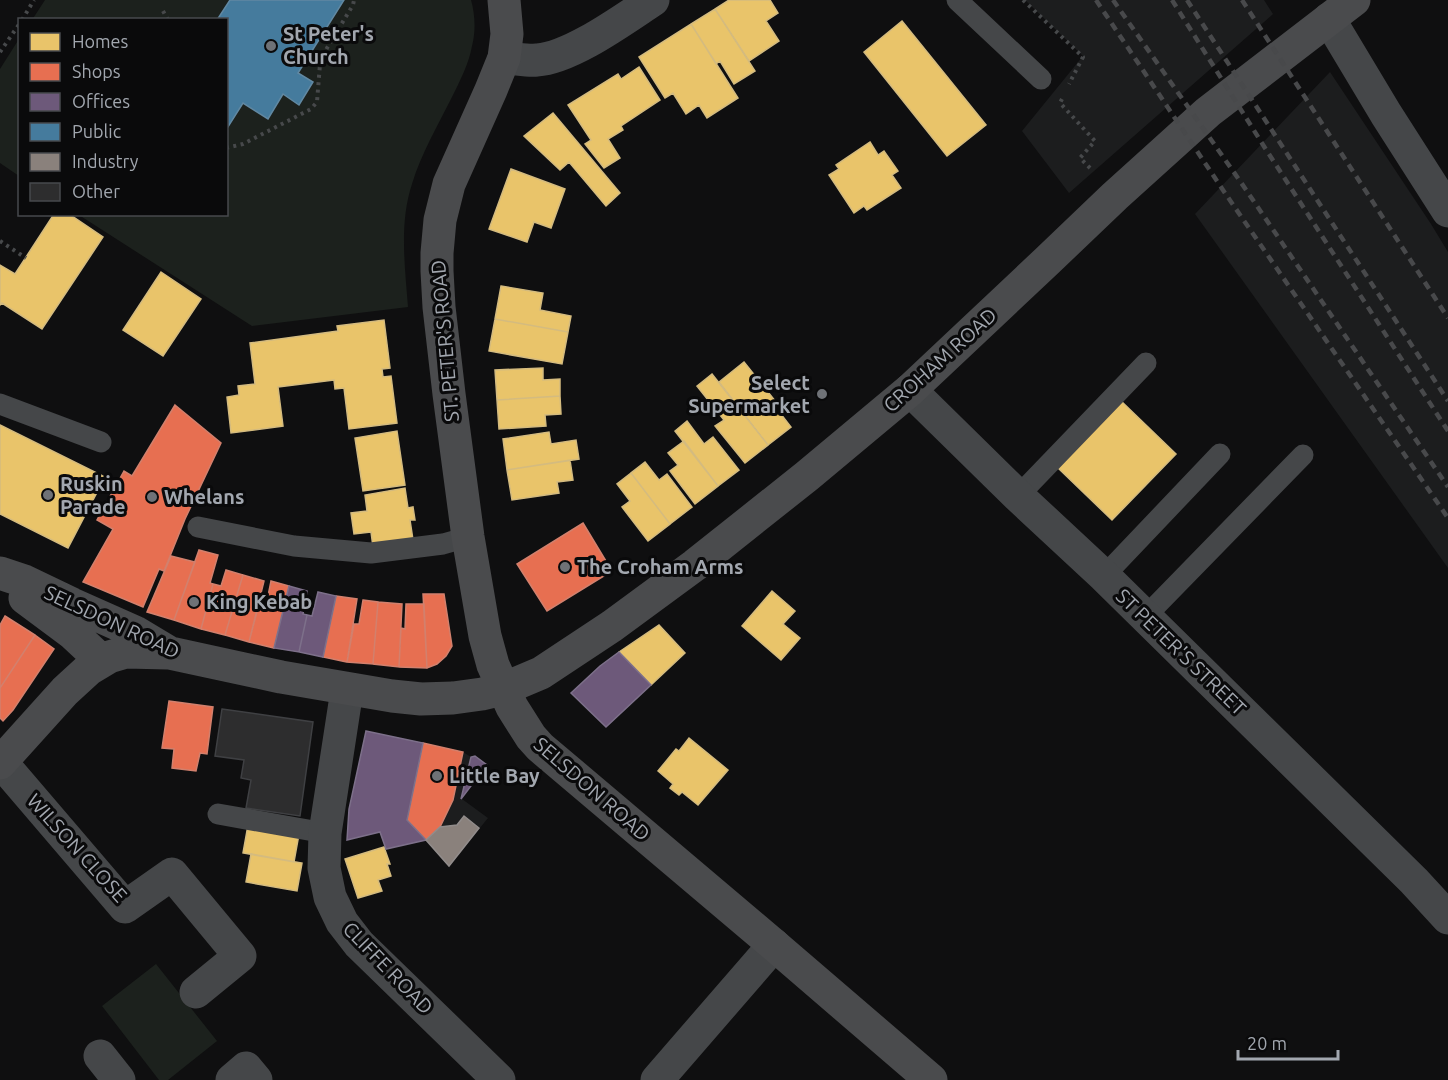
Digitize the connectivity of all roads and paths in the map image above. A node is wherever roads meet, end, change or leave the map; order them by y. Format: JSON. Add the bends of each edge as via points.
{"nodes":[{"id":1,"x":34,"y":0,"type":"edge"},
{"id":2,"x":354,"y":0,"type":"edge"},
{"id":3,"x":504,"y":0,"type":"edge"},
{"id":4,"x":653,"y":0,"type":"edge"},
{"id":5,"x":957,"y":0,"type":"edge"},
{"id":6,"x":1023,"y":0,"type":"edge"},
{"id":7,"x":1341,"y":9,"type":"edge"},
{"id":8,"x":163,"y":11,"type":"dead end"},
{"id":9,"x":22,"y":18,"type":"edge"},
{"id":10,"x":167,"y":18,"type":"edge"},
{"id":11,"x":18,"y":24,"type":"edge"},
{"id":12,"x":0,"y":52,"type":"edge"},
{"id":13,"x":504,"y":58,"type":"junction"},
{"id":14,"x":1041,"y":79,"type":"dead end"},
{"id":15,"x":228,"y":148,"type":"edge"},
{"id":16,"x":1438,"y":173,"type":"edge"},
{"id":17,"x":1097,"y":176,"type":"dead end"},
{"id":18,"x":1448,"y":211,"type":"edge"},
{"id":19,"x":0,"y":241,"type":"edge"},
{"id":20,"x":26,"y":258,"type":"dead end"},
{"id":21,"x":1146,"y":363,"type":"dead end"},
{"id":22,"x":910,"y":390,"type":"junction"},
{"id":23,"x":0,"y":404,"type":"edge"},
{"id":24,"x":101,"y":442,"type":"dead end"},
{"id":25,"x":1220,"y":454,"type":"dead end"},
{"id":26,"x":1303,"y":455,"type":"dead end"},
{"id":27,"x":1018,"y":496,"type":"junction"},
{"id":28,"x":198,"y":527,"type":"dead end"},
{"id":29,"x":468,"y":537,"type":"junction"},
{"id":30,"x":0,"y":573,"type":"edge"},
{"id":31,"x":1104,"y":576,"type":"junction"},
{"id":32,"x":0,"y":579,"type":"edge"},
{"id":33,"x":1145,"y":617,"type":"junction"},
{"id":34,"x":170,"y":653,"type":"junction"},
{"id":35,"x":102,"y":661,"type":"junction"},
{"id":36,"x":503,"y":689,"type":"junction"},
{"id":37,"x":347,"y":690,"type":"junction"},
{"id":38,"x":0,"y":763,"type":"edge"},
{"id":39,"x":218,"y":814,"type":"dead end"},
{"id":40,"x":325,"y":833,"type":"junction"},
{"id":41,"x":1448,"y":918,"type":"edge"},
{"id":42,"x":774,"y":945,"type":"junction"},
{"id":43,"x":196,"y":992,"type":"dead end"},
{"id":44,"x":232,"y":1080,"type":"edge"},
{"id":45,"x":256,"y":1080,"type":"edge"},
{"id":46,"x":499,"y":1080,"type":"edge"},
{"id":47,"x":657,"y":1080,"type":"edge"},
{"id":48,"x":931,"y":1080,"type":"edge"}],
"edges":[{"from":1,"to":9,"type":"path"},
{"from":2,"to":15,"type":"path","via":[[320,63],[317,102],[311,109],[243,144]]},
{"from":3,"to":13,"type":"main road","name":"ST. PETER'S ROAD"},
{"from":4,"to":13,"type":"street","via":[[561,55],[537,60]]},
{"from":5,"to":14,"type":"lane"},
{"from":6,"to":17,"type":"path","via":[[1083,57],[1060,103],[1095,141],[1080,158]]},
{"from":7,"to":16,"type":"street","via":[[1386,114]]},
{"from":7,"to":22,"type":"main road","name":"CROHAM ROAD","via":[[1208,112]]},
{"from":8,"to":10,"type":"path"},
{"from":11,"to":12,"type":"path"},
{"from":13,"to":29,"type":"main road","name":"ST. PETER'S ROAD","via":[[448,184],[438,236],[439,307]]},
{"from":16,"to":18,"type":"street"},
{"from":19,"to":20,"type":"path"},
{"from":21,"to":27,"type":"lane"},
{"from":22,"to":27,"type":"street","name":"ST PETER'S STREET"},
{"from":22,"to":36,"type":"main road","name":"CROHAM ROAD","via":[[695,565],[612,626],[541,673]]},
{"from":23,"to":24,"type":"lane"},
{"from":25,"to":31,"type":"lane"},
{"from":26,"to":33,"type":"lane"},
{"from":27,"to":31,"type":"street","name":"ST PETER'S STREET"},
{"from":28,"to":29,"type":"lane","via":[[294,546],[370,553]]},
{"from":29,"to":36,"type":"main road","name":"ST. PETER'S ROAD","via":[[485,636]]},
{"from":30,"to":34,"type":"main road","name":"SELSDON ROAD","via":[[135,632]]},
{"from":31,"to":33,"type":"street","name":"ST PETER'S STREET"},
{"from":32,"to":35,"type":"main road","via":[[72,633]]},
{"from":33,"to":41,"type":"street","name":"ST PETER'S STREET"},
{"from":34,"to":35,"type":"main road","via":[[126,652]]},
{"from":34,"to":37,"type":"main road","name":"SELSDON ROAD"},
{"from":35,"to":38,"type":"main road","via":[[78,678]]},
{"from":36,"to":37,"type":"main road","name":"SELSDON ROAD","via":[[437,699]]},
{"from":36,"to":42,"type":"main road","name":"SELSDON ROAD","via":[[540,747]]},
{"from":37,"to":40,"type":"street","name":"CLIFFE ROAD"},
{"from":38,"to":43,"type":"street","name":"WILSON CLOSE","via":[[125,907],[172,874],[240,956]]},
{"from":39,"to":40,"type":"lane"},
{"from":40,"to":46,"type":"street","name":"CLIFFE ROAD","via":[[324,868],[330,897],[342,922],[359,944]]},
{"from":42,"to":47,"type":"street"},
{"from":42,"to":48,"type":"main road","name":"SELSDON ROAD"},
{"from":44,"to":45,"type":"street","via":[[246,1068]]}]}
